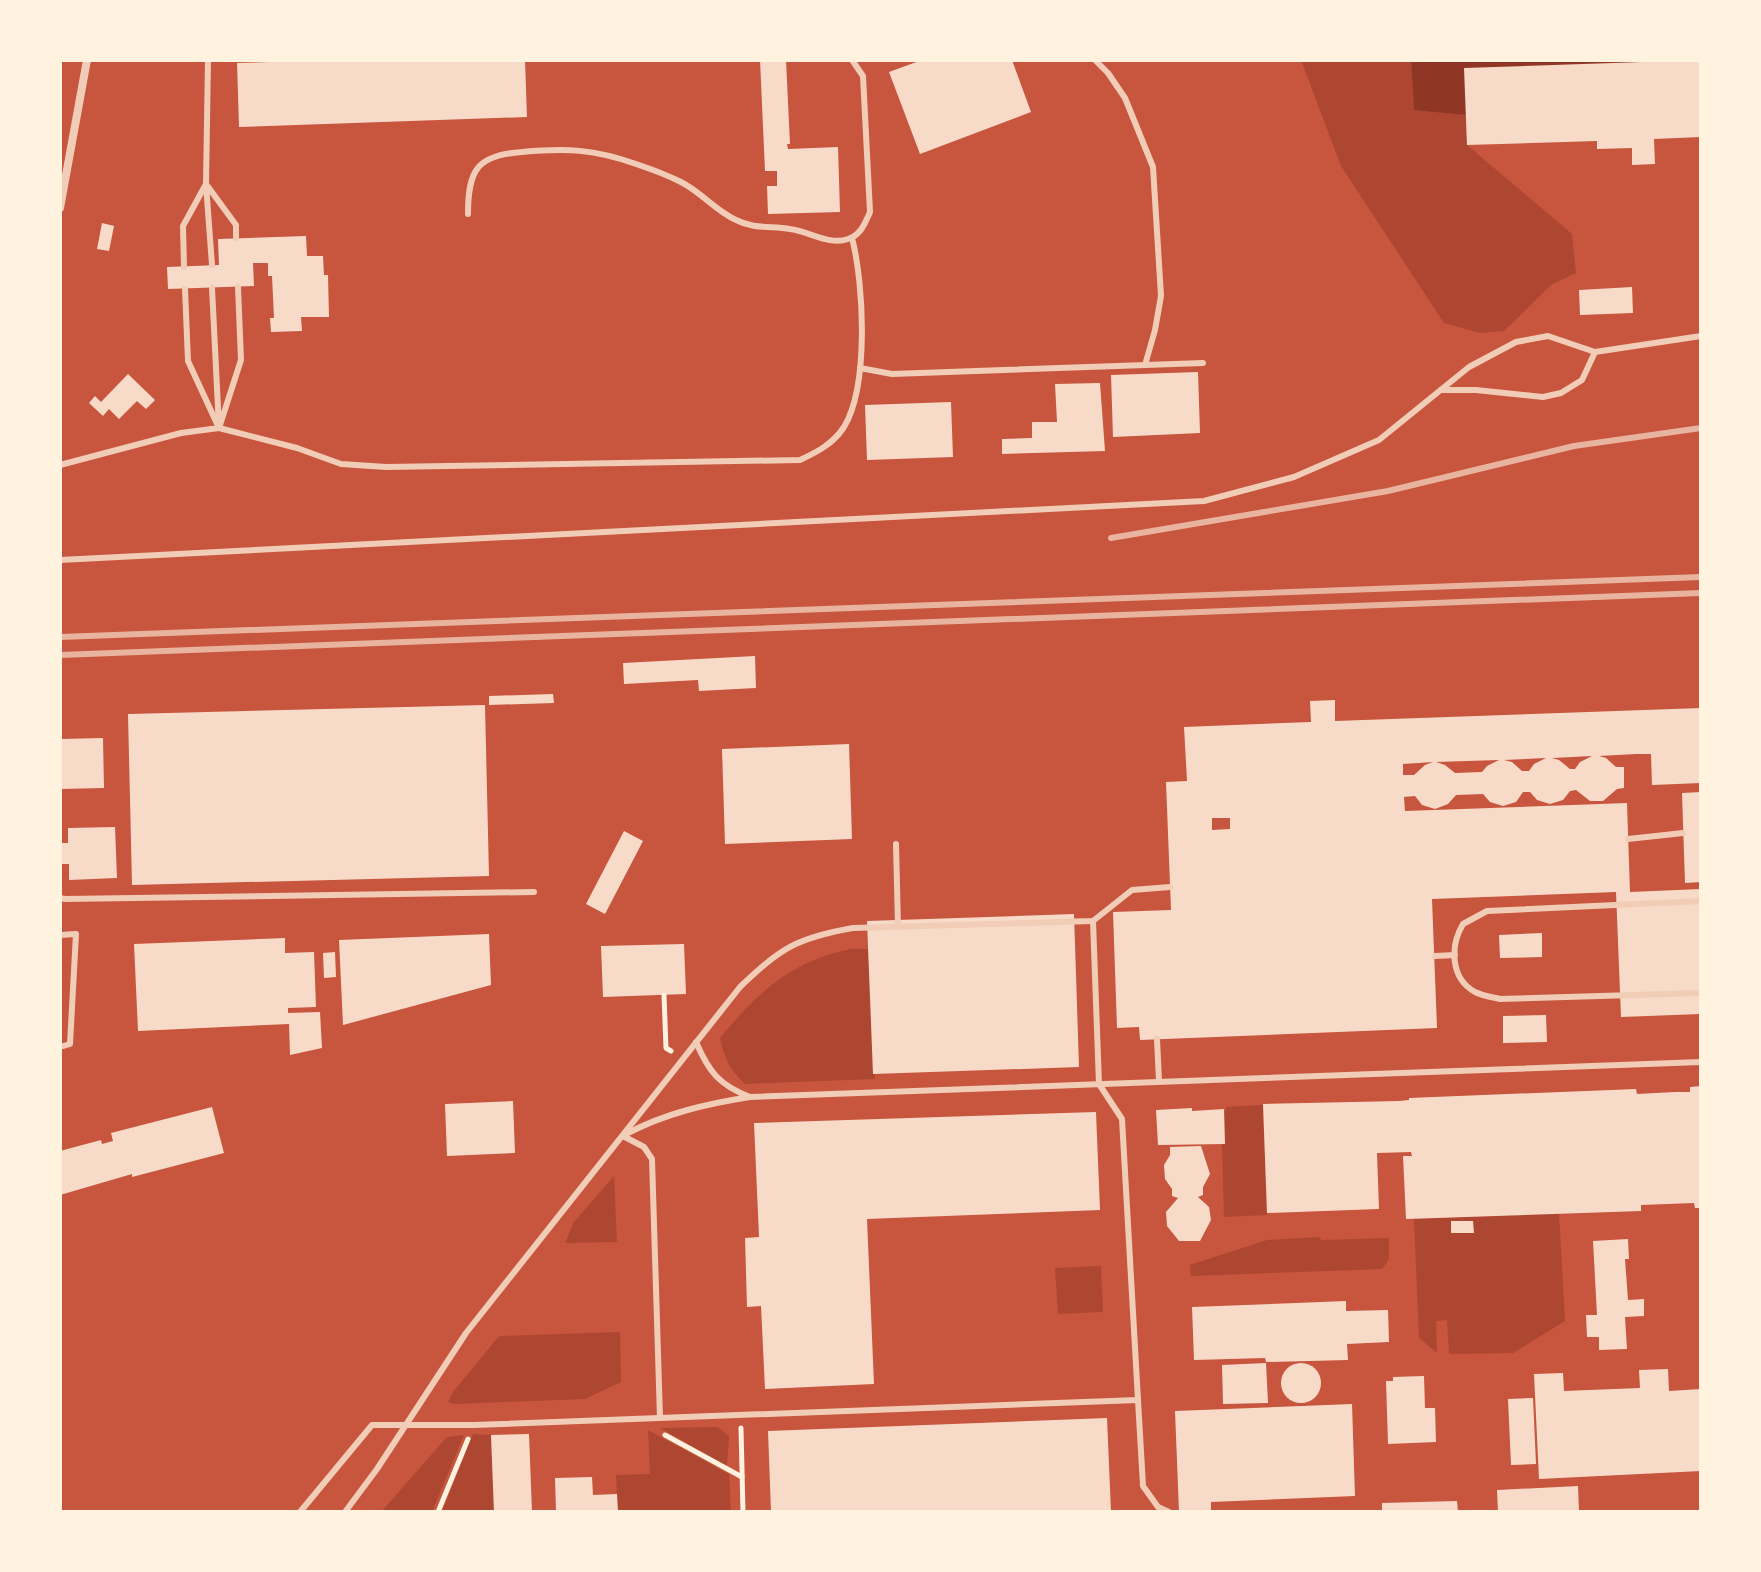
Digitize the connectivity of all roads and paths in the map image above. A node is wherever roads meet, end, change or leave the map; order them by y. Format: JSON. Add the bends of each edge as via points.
{"nodes":[{"id":1,"x":87,"y":60,"type":"edge"},
{"id":2,"x":208,"y":60,"type":"edge"},
{"id":3,"x":852,"y":60,"type":"edge"},
{"id":4,"x":1095,"y":60,"type":"edge"},
{"id":5,"x":206,"y":184,"type":"junction"},
{"id":6,"x":60,"y":208,"type":"edge"},
{"id":7,"x":468,"y":214,"type":"dead end"},
{"id":8,"x":236,"y":238,"type":"dead end"},
{"id":9,"x":852,"y":238,"type":"junction"},
{"id":10,"x":212,"y":265,"type":"dead end"},
{"id":11,"x":184,"y":267,"type":"dead end"},
{"id":12,"x":238,"y":287,"type":"dead end"},
{"id":13,"x":212,"y":288,"type":"dead end"},
{"id":14,"x":185,"y":289,"type":"dead end"},
{"id":15,"x":1701,"y":336,"type":"edge"},
{"id":16,"x":1595,"y":352,"type":"junction"},
{"id":17,"x":1203,"y":363,"type":"dead end"},
{"id":18,"x":1145,"y":365,"type":"junction"},
{"id":19,"x":860,"y":368,"type":"junction"},
{"id":20,"x":1441,"y":390,"type":"junction"},
{"id":21,"x":219,"y":428,"type":"junction"},
{"id":22,"x":60,"y":465,"type":"edge"},
{"id":23,"x":60,"y":560,"type":"edge"},
{"id":24,"x":1683,"y":833,"type":"dead end"},
{"id":25,"x":1628,"y":839,"type":"dead end"},
{"id":26,"x":896,"y":844,"type":"dead end"},
{"id":27,"x":1170,"y":887,"type":"dead end"},
{"id":28,"x":534,"y":892,"type":"dead end"},
{"id":29,"x":60,"y":898,"type":"edge"},
{"id":30,"x":1701,"y":901,"type":"edge"},
{"id":31,"x":1093,"y":921,"type":"junction"},
{"id":32,"x":898,"y":927,"type":"junction"},
{"id":33,"x":60,"y":935,"type":"edge"},
{"id":34,"x":1455,"y":955,"type":"junction"},
{"id":35,"x":1435,"y":956,"type":"dead end"},
{"id":36,"x":1701,"y":993,"type":"edge"},
{"id":37,"x":664,"y":995,"type":"dead end"},
{"id":38,"x":1157,"y":1039,"type":"dead end"},
{"id":39,"x":696,"y":1042,"type":"junction"},
{"id":40,"x":60,"y":1047,"type":"edge"},
{"id":41,"x":681,"y":1060,"type":"junction"},
{"id":42,"x":1701,"y":1062,"type":"edge"},
{"id":43,"x":1159,"y":1081,"type":"junction"},
{"id":44,"x":1099,"y":1084,"type":"junction"},
{"id":45,"x":750,"y":1097,"type":"junction"},
{"id":46,"x":623,"y":1136,"type":"junction"},
{"id":47,"x":1138,"y":1400,"type":"junction"},
{"id":48,"x":741,"y":1415,"type":"junction"},
{"id":49,"x":660,"y":1418,"type":"junction"},
{"id":50,"x":636,"y":1419,"type":"junction"},
{"id":51,"x":474,"y":1425,"type":"junction"},
{"id":52,"x":403,"y":1427,"type":"junction"},
{"id":53,"x":742,"y":1477,"type":"junction"},
{"id":54,"x":300,"y":1512,"type":"edge"},
{"id":55,"x":345,"y":1512,"type":"edge"},
{"id":56,"x":438,"y":1512,"type":"edge"},
{"id":57,"x":743,"y":1512,"type":"edge"},
{"id":58,"x":1169,"y":1512,"type":"edge"}],
"edges":[{"from":1,"to":6,"type":"street"},
{"from":2,"to":5,"type":"lane"},
{"from":3,"to":9,"type":"lane","via":[[863,76],[870,212]]},
{"from":4,"to":18,"type":"lane","via":[[1125,98],[1153,167],[1161,296]]},
{"from":5,"to":8,"type":"lane","via":[[236,225]]},
{"from":5,"to":10,"type":"lane"},
{"from":5,"to":11,"type":"lane","via":[[183,226]]},
{"from":7,"to":9,"type":"lane","via":[[474,171],[488,158],[555,149],[596,151],[682,182],[736,221],[837,242]]},
{"from":9,"to":19,"type":"lane","via":[[859,265]]},
{"from":12,"to":21,"type":"lane","via":[[241,360]]},
{"from":13,"to":21,"type":"lane"},
{"from":14,"to":21,"type":"lane","via":[[188,361]]},
{"from":15,"to":16,"type":"lane"},
{"from":16,"to":20,"type":"lane","via":[[1548,336],[1534,337],[1469,367]]},
{"from":16,"to":20,"type":"lane","via":[[1582,380],[1561,393],[1543,397]]},
{"from":17,"to":18,"type":"lane"},
{"from":18,"to":19,"type":"lane","via":[[892,374]]},
{"from":19,"to":21,"type":"lane","via":[[845,425],[834,440],[800,460],[386,467],[341,464]]},
{"from":20,"to":23,"type":"lane","via":[[1379,440],[1294,477],[1204,501]]},
{"from":21,"to":22,"type":"lane"},
{"from":24,"to":25,"type":"lane"},
{"from":26,"to":32,"type":"lane"},
{"from":27,"to":31,"type":"lane","via":[[1132,890]]},
{"from":28,"to":29,"type":"lane"},
{"from":30,"to":34,"type":"lane","via":[[1487,911],[1463,924]]},
{"from":31,"to":32,"type":"lane"},
{"from":31,"to":44,"type":"lane"},
{"from":32,"to":39,"type":"lane","via":[[814,935],[775,954]]},
{"from":33,"to":40,"type":"lane","via":[[76,934],[70,1044]]},
{"from":34,"to":35,"type":"lane"},
{"from":34,"to":36,"type":"lane","via":[[1466,985],[1500,999]]},
{"from":37,"to":41,"type":"path","via":[[666,1048]]},
{"from":38,"to":43,"type":"lane"},
{"from":39,"to":41,"type":"lane"},
{"from":39,"to":45,"type":"lane","via":[[716,1077]]},
{"from":41,"to":46,"type":"lane"},
{"from":42,"to":43,"type":"lane"},
{"from":43,"to":44,"type":"lane"},
{"from":44,"to":45,"type":"lane"},
{"from":44,"to":47,"type":"lane","via":[[1122,1119]]},
{"from":45,"to":46,"type":"lane","via":[[656,1118]]},
{"from":46,"to":49,"type":"lane","via":[[644,1147],[652,1159]]},
{"from":46,"to":52,"type":"lane","via":[[466,1333]]},
{"from":47,"to":48,"type":"lane"},
{"from":47,"to":58,"type":"lane","via":[[1143,1486],[1158,1507]]},
{"from":48,"to":49,"type":"lane"},
{"from":48,"to":53,"type":"path"},
{"from":49,"to":50,"type":"lane"},
{"from":50,"to":51,"type":"lane"},
{"from":50,"to":53,"type":"path"},
{"from":51,"to":52,"type":"lane"},
{"from":51,"to":56,"type":"path"},
{"from":52,"to":54,"type":"lane","via":[[372,1425]]},
{"from":52,"to":55,"type":"lane"},
{"from":53,"to":57,"type":"path"}]}
